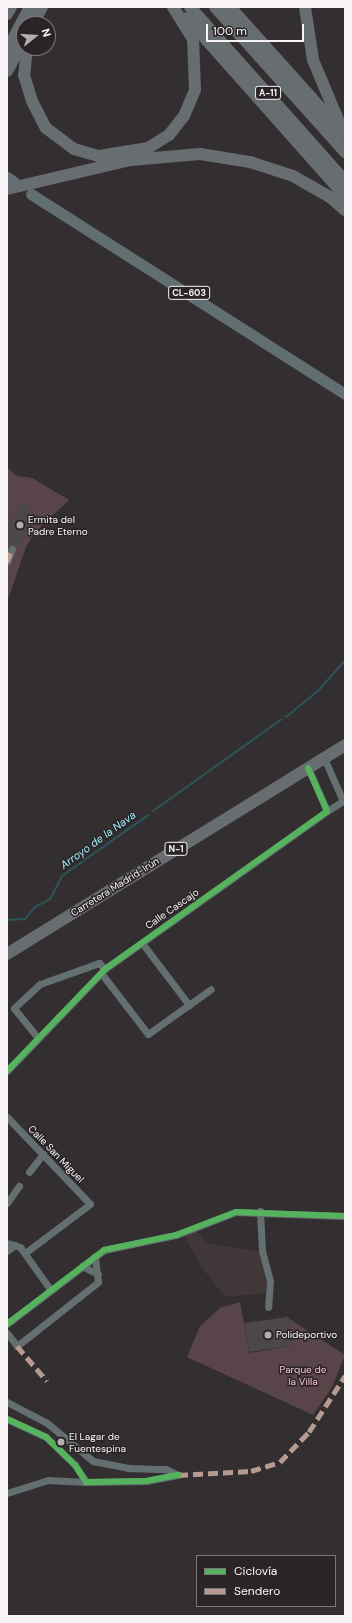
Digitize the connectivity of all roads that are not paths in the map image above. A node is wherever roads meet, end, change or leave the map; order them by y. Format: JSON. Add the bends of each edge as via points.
{"nodes":[{"id":1,"x":11,"y":7,"type":"edge"},
{"id":2,"x":175,"y":7,"type":"edge"},
{"id":3,"x":190,"y":7,"type":"edge"},
{"id":4,"x":215,"y":7,"type":"edge"},
{"id":5,"x":230,"y":7,"type":"edge"},
{"id":6,"x":305,"y":7,"type":"edge"},
{"id":7,"x":37,"y":9,"type":"edge"},
{"id":8,"x":7,"y":14,"type":"edge"},
{"id":9,"x":7,"y":50,"type":"edge"},
{"id":10,"x":16,"y":55,"type":"edge"},
{"id":11,"x":26,"y":56,"type":"edge"},
{"id":12,"x":7,"y":71,"type":"edge"},
{"id":13,"x":345,"y":131,"type":"edge"},
{"id":14,"x":345,"y":135,"type":"edge"},
{"id":15,"x":345,"y":152,"type":"edge"},
{"id":16,"x":345,"y":181,"type":"edge"},
{"id":17,"x":9,"y":183,"type":"edge"},
{"id":18,"x":31,"y":194,"type":"dead end"},
{"id":19,"x":345,"y":196,"type":"edge"},
{"id":20,"x":345,"y":210,"type":"edge"},
{"id":21,"x":345,"y":394,"type":"edge"},
{"id":22,"x":12,"y":549,"type":"dead end"},
{"id":23,"x":7,"y":562,"type":"edge"},
{"id":24,"x":345,"y":745,"type":"edge"},
{"id":25,"x":324,"y":758,"type":"junction"},
{"id":26,"x":308,"y":768,"type":"junction"},
{"id":27,"x":344,"y":801,"type":"edge"},
{"id":28,"x":327,"y":811,"type":"junction"},
{"id":29,"x":142,"y":942,"type":"junction"},
{"id":30,"x":7,"y":954,"type":"edge"},
{"id":31,"x":103,"y":971,"type":"junction"},
{"id":32,"x":211,"y":989,"type":"dead end"},
{"id":33,"x":189,"y":1004,"type":"junction"},
{"id":34,"x":38,"y":1038,"type":"junction"},
{"id":35,"x":7,"y":1071,"type":"edge"},
{"id":36,"x":7,"y":1117,"type":"edge"},
{"id":37,"x":43,"y":1154,"type":"junction"},
{"id":38,"x":29,"y":1172,"type":"dead end"},
{"id":39,"x":19,"y":1186,"type":"dead end"},
{"id":40,"x":7,"y":1202,"type":"edge"},
{"id":41,"x":260,"y":1212,"type":"junction"},
{"id":42,"x":345,"y":1216,"type":"edge"},
{"id":43,"x":7,"y":1243,"type":"edge"},
{"id":44,"x":15,"y":1245,"type":"junction"},
{"id":45,"x":7,"y":1251,"type":"edge"},
{"id":46,"x":25,"y":1253,"type":"junction"},
{"id":47,"x":95,"y":1256,"type":"junction"},
{"id":48,"x":82,"y":1266,"type":"junction"},
{"id":49,"x":98,"y":1274,"type":"junction"},
{"id":50,"x":50,"y":1289,"type":"junction"},
{"id":51,"x":268,"y":1306,"type":"dead end"},
{"id":52,"x":7,"y":1324,"type":"edge"},
{"id":53,"x":7,"y":1333,"type":"edge"},
{"id":54,"x":7,"y":1402,"type":"edge"},
{"id":55,"x":7,"y":1419,"type":"edge"},
{"id":56,"x":86,"y":1482,"type":"junction"},
{"id":57,"x":7,"y":1493,"type":"edge"}],
"edges":[{"from":1,"to":8,"type":"highway"},
{"from":2,"to":11,"type":"highway","via":[[193,38],[195,90],[184,116],[169,135],[148,148],[99,156],[74,149],[46,128],[32,101],[24,75]]},
{"from":2,"to":19,"type":"highway"},
{"from":3,"to":16,"type":"highway","number":"A-11"},
{"from":4,"to":15,"type":"highway","number":"A-11"},
{"from":5,"to":14,"type":"highway"},
{"from":6,"to":13,"type":"highway","via":[[314,60],[323,88]]},
{"from":7,"to":9,"type":"highway"},
{"from":10,"to":12,"type":"highway"},
{"from":17,"to":20,"type":"highway","via":[[131,160],[200,154],[250,162],[293,176]]},
{"from":18,"to":21,"type":"main road","number":"CL-603"},
{"from":22,"to":23,"type":"street"},
{"from":24,"to":25,"type":"highway","name":"Carretera Madrid-Irún","number":"N-1"},
{"from":25,"to":26,"type":"highway","name":"Carretera Madrid-Irún","number":"N-1"},
{"from":25,"to":27,"type":"street","name":"Calle Cascajo"},
{"from":26,"to":28,"type":"street"},
{"from":26,"to":30,"type":"highway","name":"Carretera Madrid-Irún","number":"N-1"},
{"from":27,"to":28,"type":"street","name":"Calle Cascajo"},
{"from":28,"to":29,"type":"street","name":"Calle Cascajo"},
{"from":29,"to":31,"type":"street","name":"Calle Cascajo"},
{"from":29,"to":33,"type":"street"},
{"from":31,"to":33,"type":"street","via":[[148,1034]]},
{"from":31,"to":34,"type":"street","name":"Calle Cascajo"},
{"from":31,"to":34,"type":"street","via":[[99,963],[40,984],[14,1008]]},
{"from":32,"to":33,"type":"street"},
{"from":34,"to":35,"type":"street","name":"Calle Cascajo"},
{"from":36,"to":37,"type":"street","name":"Calle San Miguel"},
{"from":37,"to":38,"type":"street"},
{"from":37,"to":46,"type":"street","name":"Calle San Miguel","via":[[90,1204]]},
{"from":39,"to":40,"type":"street"},
{"from":41,"to":42,"type":"street"},
{"from":41,"to":47,"type":"street","via":[[228,1214],[176,1235],[112,1248]]},
{"from":41,"to":51,"type":"street","via":[[262,1251],[270,1281]]},
{"from":43,"to":44,"type":"street"},
{"from":44,"to":45,"type":"street"},
{"from":44,"to":46,"type":"street"},
{"from":46,"to":50,"type":"street"},
{"from":47,"to":48,"type":"street"},
{"from":47,"to":49,"type":"street"},
{"from":48,"to":49,"type":"street"},
{"from":48,"to":50,"type":"street"},
{"from":49,"to":53,"type":"street","via":[[98,1282],[17,1346]]},
{"from":50,"to":52,"type":"street"},
{"from":54,"to":56,"type":"street","via":[[47,1423],[93,1461],[128,1468],[166,1469],[178,1475],[159,1480]]},
{"from":55,"to":56,"type":"street","via":[[46,1437],[75,1465]]},
{"from":56,"to":57,"type":"street","via":[[48,1480]]}]}
